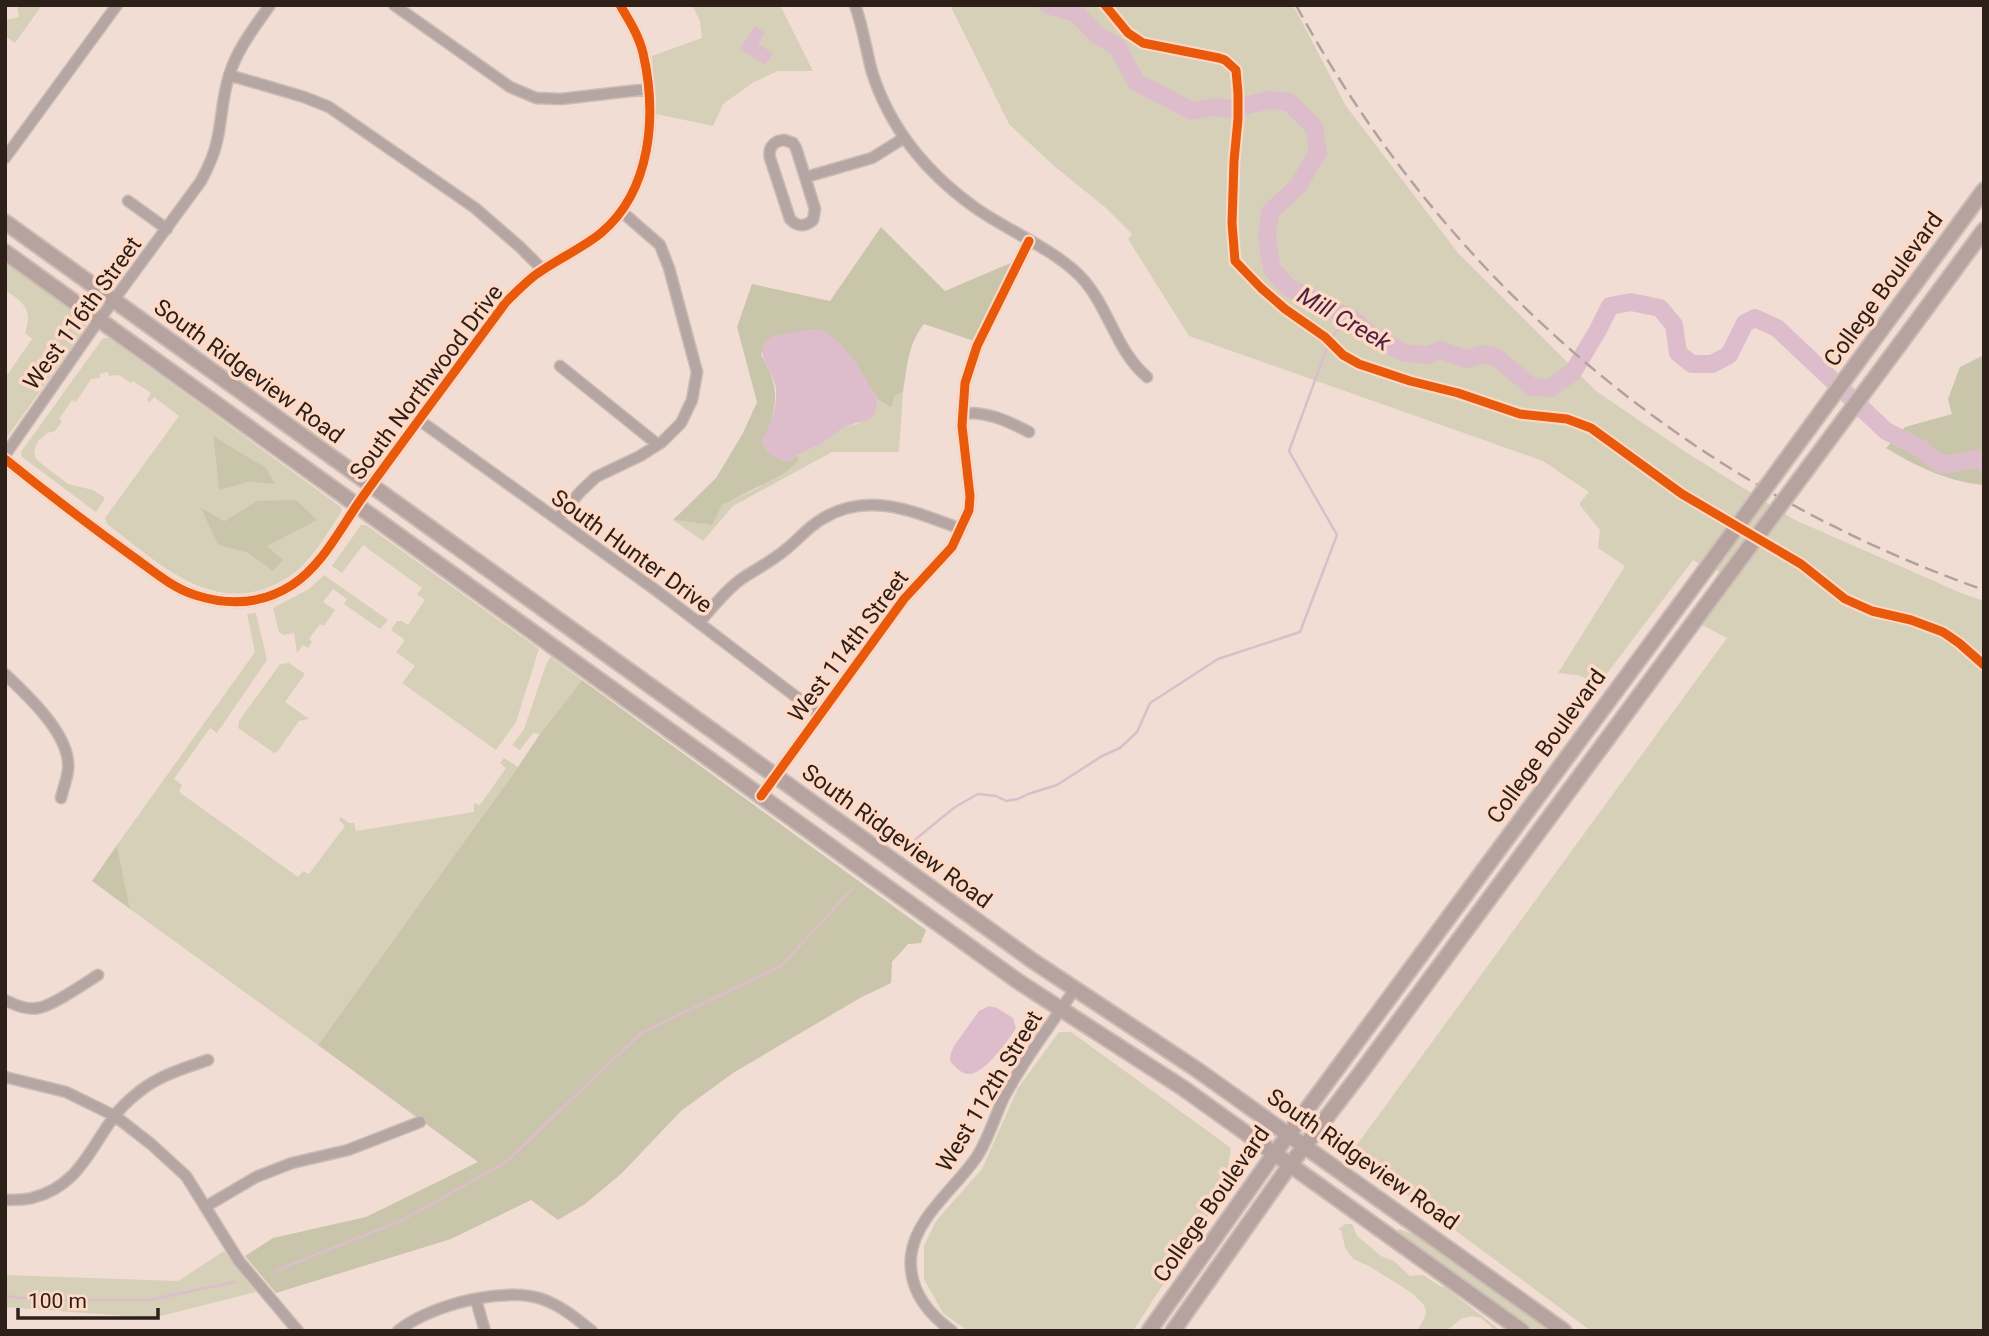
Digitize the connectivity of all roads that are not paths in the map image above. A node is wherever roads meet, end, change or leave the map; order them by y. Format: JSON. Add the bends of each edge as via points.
{"nodes":[{"id":1,"x":117,"y":5,"type":"edge"},
{"id":2,"x":270,"y":5,"type":"edge"},
{"id":3,"x":394,"y":5,"type":"edge"},
{"id":4,"x":620,"y":5,"type":"edge"},
{"id":5,"x":855,"y":5,"type":"edge"},
{"id":6,"x":229,"y":75,"type":"junction"},
{"id":7,"x":648,"y":89,"type":"junction"},
{"id":8,"x":904,"y":138,"type":"junction"},
{"id":9,"x":5,"y":159,"type":"edge"},
{"id":10,"x":806,"y":177,"type":"junction"},
{"id":11,"x":1984,"y":190,"type":"edge"},
{"id":12,"x":128,"y":201,"type":"dead end"},
{"id":13,"x":621,"y":211,"type":"junction"},
{"id":14,"x":5,"y":222,"type":"edge"},
{"id":15,"x":167,"y":229,"type":"junction"},
{"id":16,"x":1984,"y":230,"type":"edge"},
{"id":17,"x":1030,"y":242,"type":"junction"},
{"id":18,"x":5,"y":252,"type":"edge"},
{"id":19,"x":543,"y":270,"type":"junction"},
{"id":20,"x":113,"y":301,"type":"junction"},
{"id":21,"x":99,"y":320,"type":"junction"},
{"id":22,"x":560,"y":366,"type":"dead end"},
{"id":23,"x":1147,"y":377,"type":"dead end"},
{"id":24,"x":963,"y":413,"type":"junction"},
{"id":25,"x":419,"y":420,"type":"junction"},
{"id":26,"x":1029,"y":432,"type":"dead end"},
{"id":27,"x":657,"y":444,"type":"junction"},
{"id":28,"x":5,"y":457,"type":"edge"},
{"id":29,"x":370,"y":486,"type":"junction"},
{"id":30,"x":356,"y":506,"type":"junction"},
{"id":31,"x":557,"y":519,"type":"junction"},
{"id":32,"x":961,"y":529,"type":"junction"},
{"id":33,"x":699,"y":624,"type":"junction"},
{"id":34,"x":5,"y":674,"type":"edge"},
{"id":35,"x":820,"y":715,"type":"junction"},
{"id":36,"x":775,"y":777,"type":"junction"},
{"id":37,"x":761,"y":796,"type":"junction"},
{"id":38,"x":61,"y":797,"type":"dead end"},
{"id":39,"x":97,"y":975,"type":"dead end"},
{"id":40,"x":1074,"y":990,"type":"junction"},
{"id":41,"x":5,"y":1000,"type":"edge"},
{"id":42,"x":1061,"y":1010,"type":"junction"},
{"id":43,"x":208,"y":1060,"type":"dead end"},
{"id":44,"x":5,"y":1077,"type":"edge"},
{"id":45,"x":115,"y":1116,"type":"junction"},
{"id":46,"x":420,"y":1122,"type":"dead end"},
{"id":47,"x":1287,"y":1135,"type":"junction"},
{"id":48,"x":1304,"y":1146,"type":"junction"},
{"id":49,"x":1274,"y":1154,"type":"junction"},
{"id":50,"x":1290,"y":1165,"type":"junction"},
{"id":51,"x":5,"y":1200,"type":"edge"},
{"id":52,"x":205,"y":1207,"type":"junction"},
{"id":53,"x":475,"y":1300,"type":"junction"},
{"id":54,"x":298,"y":1331,"type":"edge"},
{"id":55,"x":398,"y":1331,"type":"edge"},
{"id":56,"x":485,"y":1331,"type":"edge"},
{"id":57,"x":592,"y":1331,"type":"edge"},
{"id":58,"x":953,"y":1331,"type":"edge"},
{"id":59,"x":1149,"y":1331,"type":"edge"},
{"id":60,"x":1173,"y":1331,"type":"edge"},
{"id":61,"x":1522,"y":1331,"type":"edge"},
{"id":62,"x":1564,"y":1331,"type":"edge"}],
"edges":[{"from":1,"to":9,"type":"street"},
{"from":2,"to":6,"type":"street","name":"West 116th Street","via":[[244,42]]},
{"from":3,"to":7,"type":"street","via":[[510,87],[536,98]]},
{"from":4,"to":7,"type":"street","name":"South Northwood Drive","via":[[642,52]]},
{"from":5,"to":8,"type":"street","via":[[880,93]]},
{"from":6,"to":15,"type":"street","name":"West 116th Street","via":[[213,157]]},
{"from":6,"to":19,"type":"street","via":[[329,107],[475,208]]},
{"from":7,"to":13,"type":"street","name":"South Northwood Drive","via":[[646,154]]},
{"from":8,"to":10,"type":"street","via":[[872,158]]},
{"from":8,"to":17,"type":"street","via":[[955,193]]},
{"from":10,"to":10,"type":"street","via":[[816,212],[810,223],[799,225],[788,216],[769,158],[775,142],[793,144]]},
{"from":11,"to":47,"type":"main road","name":"College Boulevard","bridge":true},
{"from":12,"to":15,"type":"street","name":"West 116th Street"},
{"from":13,"to":19,"type":"street","name":"South Northwood Drive","via":[[603,232]]},
{"from":13,"to":27,"type":"street","via":[[660,245],[697,372],[692,400],[681,423]]},
{"from":14,"to":20,"type":"main road","name":"South Ridgeview Road"},
{"from":15,"to":20,"type":"street","name":"West 116th Street"},
{"from":16,"to":48,"type":"main road","name":"College Boulevard","bridge":true},
{"from":17,"to":23,"type":"street","via":[[1067,265],[1085,283],[1104,308],[1128,357]]},
{"from":17,"to":24,"type":"street","name":"West 114th Street","via":[[977,346],[965,383]]},
{"from":18,"to":21,"type":"main road","name":"South Ridgeview Road"},
{"from":19,"to":25,"type":"street","name":"South Northwood Drive","via":[[506,302]]},
{"from":20,"to":21,"type":"street","name":"West 116th Street"},
{"from":20,"to":29,"type":"main road","name":"South Ridgeview Road"},
{"from":21,"to":28,"type":"street","name":"West 116th Street"},
{"from":21,"to":30,"type":"main road","name":"South Ridgeview Road"},
{"from":22,"to":27,"type":"street"},
{"from":24,"to":26,"type":"street","via":[[1000,417]]},
{"from":24,"to":32,"type":"street","name":"West 114th Street","via":[[970,496]]},
{"from":25,"to":29,"type":"street","name":"South Northwood Drive"},
{"from":25,"to":31,"type":"street","name":"South Hunter Drive"},
{"from":27,"to":31,"type":"street","via":[[596,477]]},
{"from":28,"to":30,"type":"street","name":"South Northwood Drive","via":[[91,527],[168,581],[216,601],[262,600],[292,585],[318,562]]},
{"from":29,"to":30,"type":"street","name":"South Northwood Drive"},
{"from":29,"to":36,"type":"main road","name":"South Ridgeview Road"},
{"from":30,"to":37,"type":"main road","name":"South Ridgeview Road"},
{"from":31,"to":33,"type":"street","name":"South Hunter Drive"},
{"from":32,"to":33,"type":"street","via":[[877,504],[834,512],[731,588]]},
{"from":32,"to":35,"type":"street","name":"West 114th Street","via":[[946,555],[904,599]]},
{"from":33,"to":35,"type":"street","name":"South Hunter Drive"},
{"from":34,"to":38,"type":"street","via":[[28,696],[67,749],[68,770]]},
{"from":35,"to":36,"type":"street","name":"West 114th Street"},
{"from":36,"to":37,"type":"street","name":"West 114th Street"},
{"from":36,"to":40,"type":"main road","name":"South Ridgeview Road"},
{"from":37,"to":42,"type":"main road","name":"South Ridgeview Road"},
{"from":39,"to":41,"type":"street","via":[[38,1008]]},
{"from":40,"to":42,"type":"street","name":"West 112th Street"},
{"from":40,"to":47,"type":"main road","name":"South Ridgeview Road"},
{"from":42,"to":49,"type":"main road","name":"South Ridgeview Road","via":[[1183,1088]]},
{"from":42,"to":58,"type":"street","name":"West 112th Street","via":[[1013,1082],[980,1153],[917,1233],[912,1272],[919,1297]]},
{"from":43,"to":45,"type":"street","via":[[168,1074],[141,1090]]},
{"from":44,"to":45,"type":"street","via":[[66,1093]]},
{"from":45,"to":51,"type":"street","via":[[75,1174],[55,1190]]},
{"from":45,"to":52,"type":"street","via":[[186,1176]]},
{"from":46,"to":52,"type":"street","via":[[348,1150],[256,1177]]},
{"from":47,"to":48,"type":"main road","name":"South Ridgeview Road"},
{"from":47,"to":49,"type":"main road","name":"College Boulevard"},
{"from":48,"to":50,"type":"main road","name":"College Boulevard"},
{"from":48,"to":62,"type":"main road","name":"South Ridgeview Road"},
{"from":49,"to":50,"type":"main road","name":"South Ridgeview Road"},
{"from":49,"to":59,"type":"main road","name":"College Boulevard"},
{"from":50,"to":60,"type":"main road","name":"College Boulevard"},
{"from":50,"to":61,"type":"main road","name":"South Ridgeview Road"},
{"from":52,"to":54,"type":"street","via":[[239,1261]]},
{"from":53,"to":55,"type":"street","via":[[424,1315]]},
{"from":53,"to":56,"type":"street"},
{"from":53,"to":57,"type":"street","via":[[524,1294],[546,1300]]}]}
